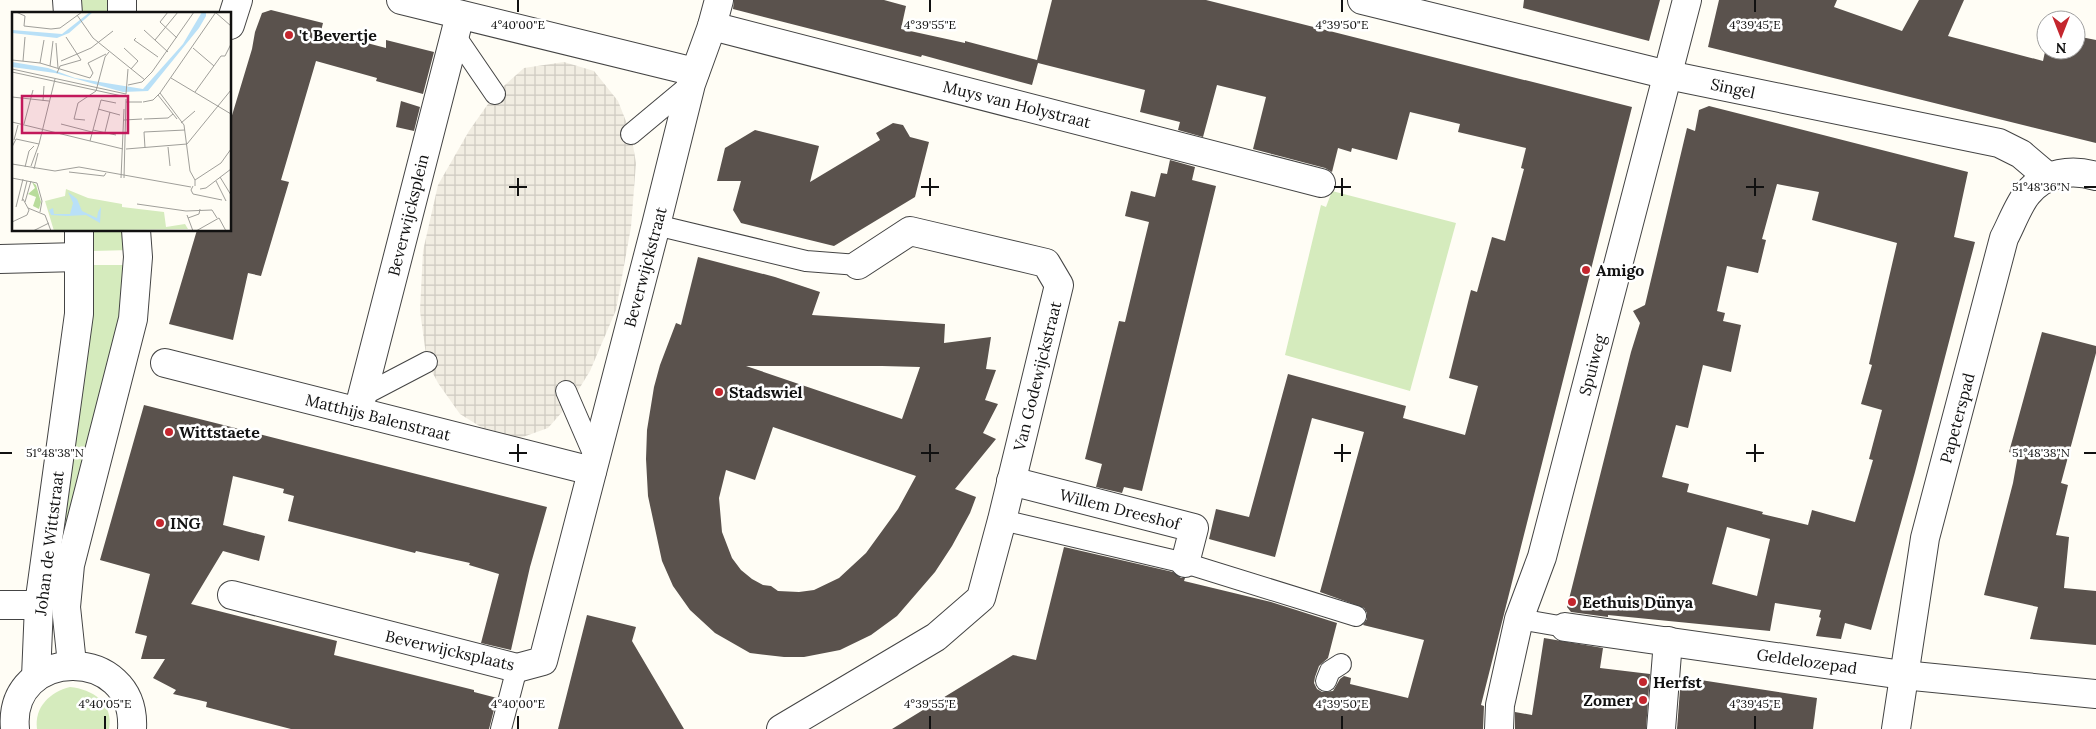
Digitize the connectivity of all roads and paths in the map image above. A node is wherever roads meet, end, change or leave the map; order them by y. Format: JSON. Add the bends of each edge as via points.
{"nodes":[{"id":1,"x":238,"y":0,"type":"edge"},
{"id":2,"x":401,"y":0,"type":"edge"},
{"id":3,"x":719,"y":0,"type":"edge"},
{"id":4,"x":1362,"y":0,"type":"edge"},
{"id":5,"x":1687,"y":0,"type":"edge"},
{"id":6,"x":231,"y":22,"type":"edge"},
{"id":7,"x":457,"y":24,"type":"junction"},
{"id":8,"x":712,"y":26,"type":"junction"},
{"id":9,"x":1668,"y":75,"type":"junction"},
{"id":10,"x":693,"y":78,"type":"junction"},
{"id":11,"x":495,"y":94,"type":"dead end"},
{"id":12,"x":631,"y":134,"type":"dead end"},
{"id":13,"x":2096,"y":176,"type":"edge"},
{"id":14,"x":2048,"y":177,"type":"junction"},
{"id":15,"x":1321,"y":183,"type":"dead end"},
{"id":16,"x":656,"y":225,"type":"junction"},
{"id":17,"x":79,"y":231,"type":"edge"},
{"id":18,"x":136,"y":231,"type":"edge"},
{"id":19,"x":79,"y":257,"type":"junction"},
{"id":20,"x":0,"y":260,"type":"edge"},
{"id":21,"x":858,"y":266,"type":"joint"},
{"id":22,"x":426,"y":362,"type":"dead end"},
{"id":23,"x":165,"y":363,"type":"dead end"},
{"id":24,"x":566,"y":391,"type":"dead end"},
{"id":25,"x":360,"y":404,"type":"junction"},
{"id":26,"x":593,"y":464,"type":"junction"},
{"id":27,"x":1011,"y":482,"type":"junction"},
{"id":28,"x":1002,"y":520,"type":"junction"},
{"id":29,"x":574,"y":536,"type":"joint"},
{"id":30,"x":1185,"y":563,"type":"junction"},
{"id":31,"x":232,"y":596,"type":"dead end"},
{"id":32,"x":0,"y":605,"type":"edge"},
{"id":33,"x":39,"y":605,"type":"junction"},
{"id":34,"x":1356,"y":616,"type":"dead end"},
{"id":35,"x":1519,"y":620,"type":"junction"},
{"id":36,"x":1564,"y":627,"type":"joint"},
{"id":37,"x":1668,"y":641,"type":"junction"},
{"id":38,"x":72,"y":664,"type":"junction"},
{"id":39,"x":1341,"y":664,"type":"dead end"},
{"id":40,"x":517,"y":668,"type":"junction"},
{"id":41,"x":1903,"y":674,"type":"junction"},
{"id":42,"x":36,"y":677,"type":"junction"},
{"id":43,"x":1326,"y":681,"type":"dead end"},
{"id":44,"x":2096,"y":694,"type":"edge"},
{"id":45,"x":15,"y":729,"type":"edge"},
{"id":46,"x":132,"y":729,"type":"edge"},
{"id":47,"x":500,"y":729,"type":"edge"},
{"id":48,"x":782,"y":729,"type":"edge"},
{"id":49,"x":1499,"y":729,"type":"edge"},
{"id":50,"x":1661,"y":729,"type":"edge"},
{"id":51,"x":1896,"y":729,"type":"edge"}],
"edges":[{"from":1,"to":6,"type":"street"},
{"from":2,"to":7,"type":"street"},
{"from":3,"to":8,"type":"street","name":"Beverwijckstraat"},
{"from":4,"to":9,"type":"street","name":"Singel"},
{"from":5,"to":9,"type":"street","name":"Spuiweg"},
{"from":7,"to":10,"type":"street"},
{"from":7,"to":11,"type":"street"},
{"from":7,"to":25,"type":"street","name":"Beverwijcksplein"},
{"from":8,"to":10,"type":"street","name":"Beverwijckstraat"},
{"from":8,"to":15,"type":"street","name":"Muys van Holystraat"},
{"from":9,"to":14,"type":"street","name":"Singel","via":[[1999,143],[2021,154]]},
{"from":9,"to":35,"type":"street","name":"Spuiweg","via":[[1542,557]]},
{"from":10,"to":12,"type":"street"},
{"from":10,"to":16,"type":"street","name":"Beverwijckstraat"},
{"from":13,"to":14,"type":"street","via":[[2065,172]]},
{"from":14,"to":41,"type":"street","name":"Papeterspad","via":[[2027,193],[2004,238],[1925,538]]},
{"from":16,"to":21,"type":"street","name":"Van Godewijckstraat","via":[[806,261]]},
{"from":16,"to":26,"type":"street","name":"Beverwijckstraat"},
{"from":17,"to":19,"type":"street","name":"Johan de Wittstraat"},
{"from":18,"to":38,"type":"street","name":"Johan de Wittstraat","via":[[138,257],[133,319],[70,565],[66,606]]},
{"from":19,"to":20,"type":"street"},
{"from":19,"to":33,"type":"street","name":"Johan de Wittstraat","via":[[79,314]]},
{"from":21,"to":27,"type":"street","name":"Van Godewijckstraat","via":[[910,230],[1046,263],[1060,285]]},
{"from":22,"to":25,"type":"street"},
{"from":23,"to":25,"type":"street","name":"Matthijs Balenstraat"},
{"from":24,"to":26,"type":"street"},
{"from":25,"to":26,"type":"street","name":"Matthijs Balenstraat"},
{"from":26,"to":29,"type":"street","name":"Beverwijckstraat"},
{"from":27,"to":28,"type":"street","name":"Van Godewijckstraat"},
{"from":27,"to":30,"type":"street","name":"Willem Dreeshof","via":[[1194,528]]},
{"from":28,"to":30,"type":"street"},
{"from":28,"to":48,"type":"street","name":"Van Godewijckstraat","via":[[980,598],[936,637]]},
{"from":29,"to":40,"type":"street","name":"Beverwijcksplaats","via":[[543,661]]},
{"from":30,"to":34,"type":"street"},
{"from":31,"to":40,"type":"street","name":"Beverwijcksplaats"},
{"from":32,"to":33,"type":"street"},
{"from":33,"to":42,"type":"street","name":"Johan de Wittstraat"},
{"from":35,"to":36,"type":"street","name":"Geldelozepad"},
{"from":35,"to":49,"type":"street","name":"Spuiweg","via":[[1500,705]]},
{"from":36,"to":37,"type":"street","name":"Geldelozepad"},
{"from":37,"to":41,"type":"street","name":"Geldelozepad"},
{"from":37,"to":50,"type":"street"},
{"from":38,"to":42,"type":"street","via":[[59,666]]},
{"from":38,"to":46,"type":"street","via":[[99,670],[111,678],[129,707]]},
{"from":39,"to":43,"type":"street","via":[[1330,671]]},
{"from":40,"to":47,"type":"street"},
{"from":41,"to":44,"type":"street","name":"Geldelozepad"},
{"from":41,"to":51,"type":"street","name":"Papeterspad"},
{"from":42,"to":45,"type":"street","via":[[20,698]]}]}
